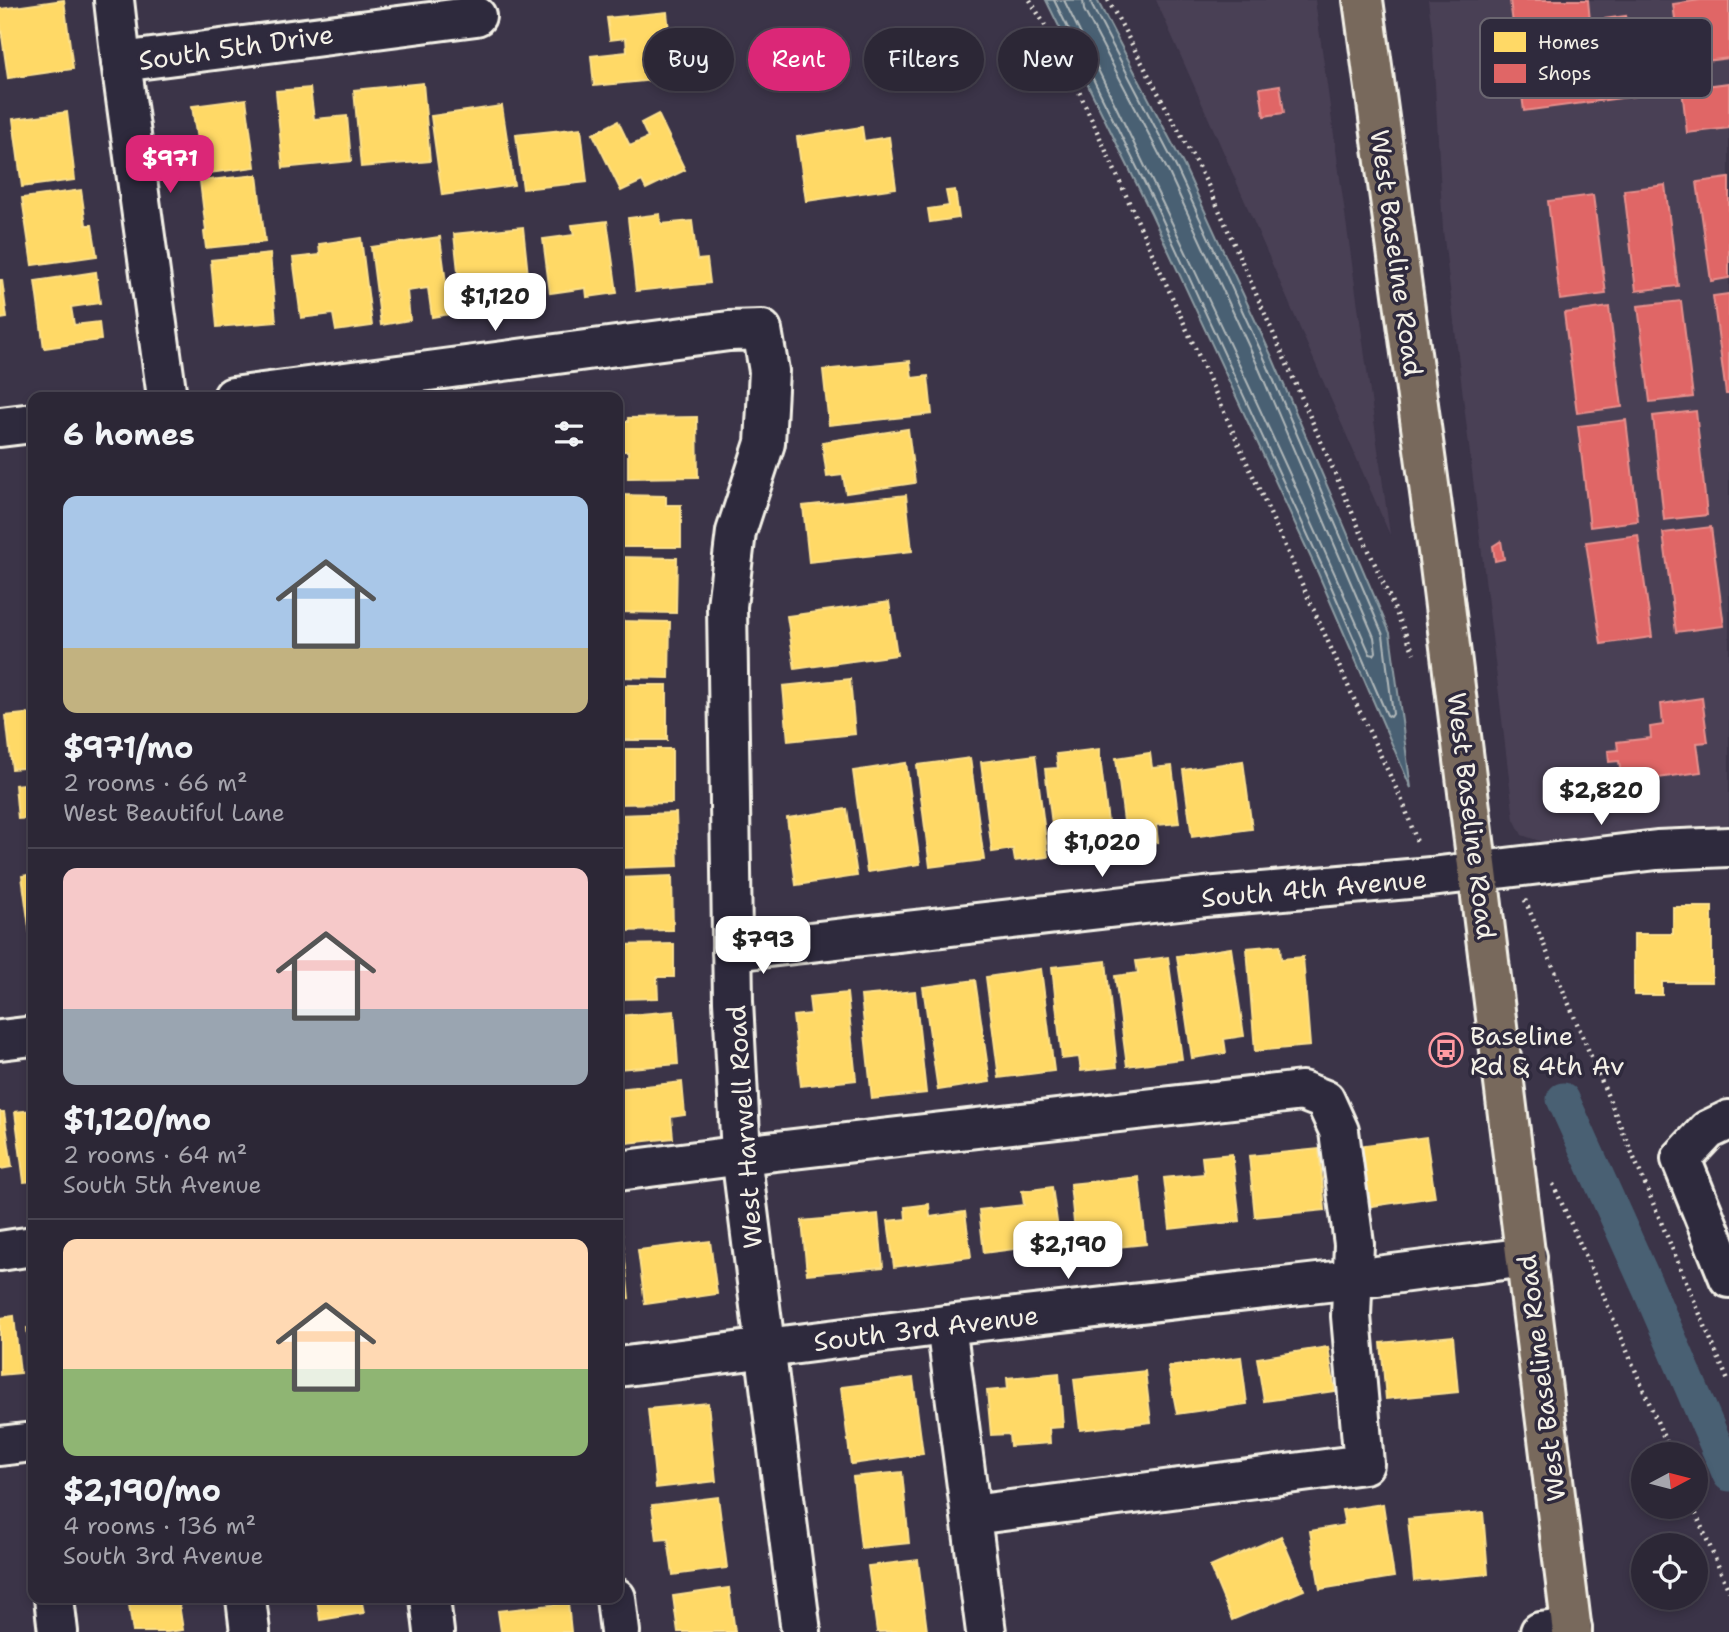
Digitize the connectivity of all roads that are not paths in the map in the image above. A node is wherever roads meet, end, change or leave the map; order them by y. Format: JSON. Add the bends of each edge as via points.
{"nodes":[{"id":1,"x":114,"y":0,"type":"edge"},
{"id":2,"x":1363,"y":0,"type":"edge"},
{"id":3,"x":476,"y":16,"type":"dead end"},
{"id":4,"x":121,"y":62,"type":"junction"},
{"id":5,"x":345,"y":390,"type":"edge"},
{"id":6,"x":166,"y":392,"type":"edge"},
{"id":7,"x":313,"y":392,"type":"edge"},
{"id":8,"x":28,"y":424,"type":"edge"},
{"id":9,"x":0,"y":428,"type":"edge"},
{"id":10,"x":1729,"y":847,"type":"edge"},
{"id":11,"x":1479,"y":872,"type":"junction"},
{"id":12,"x":732,"y":951,"type":"junction"},
{"id":13,"x":28,"y":1037,"type":"edge"},
{"id":14,"x":0,"y":1040,"type":"edge"},
{"id":15,"x":1729,"y":1120,"type":"edge"},
{"id":16,"x":741,"y":1156,"type":"junction"},
{"id":17,"x":623,"y":1170,"type":"edge"},
{"id":18,"x":28,"y":1248,"type":"edge"},
{"id":19,"x":0,"y":1251,"type":"edge"},
{"id":20,"x":1527,"y":1257,"type":"junction"},
{"id":21,"x":1729,"y":1278,"type":"edge"},
{"id":22,"x":1353,"y":1279,"type":"junction"},
{"id":23,"x":946,"y":1325,"type":"junction"},
{"id":24,"x":765,"y":1348,"type":"junction"},
{"id":25,"x":623,"y":1366,"type":"edge"},
{"id":26,"x":28,"y":1443,"type":"edge"},
{"id":27,"x":0,"y":1446,"type":"edge"},
{"id":28,"x":972,"y":1515,"type":"junction"},
{"id":29,"x":55,"y":1603,"type":"edge"},
{"id":30,"x":247,"y":1603,"type":"edge"},
{"id":31,"x":431,"y":1603,"type":"edge"},
{"id":32,"x":617,"y":1603,"type":"edge"},
{"id":33,"x":1561,"y":1631,"type":"edge"},
{"id":34,"x":58,"y":1632,"type":"edge"},
{"id":35,"x":250,"y":1632,"type":"edge"},
{"id":36,"x":434,"y":1632,"type":"edge"},
{"id":37,"x":620,"y":1632,"type":"edge"},
{"id":38,"x":801,"y":1632,"type":"edge"},
{"id":39,"x":986,"y":1632,"type":"edge"}],
"edges":[{"from":1,"to":4,"type":"street"},
{"from":2,"to":11,"type":"main road","name":"West Baseline Road"},
{"from":3,"to":4,"type":"street","name":"South 5th Drive"},
{"from":4,"to":6,"type":"street"},
{"from":5,"to":7,"type":"street"},
{"from":5,"to":12,"type":"street","name":"West Harwell Road","via":[[729,331],[762,330],[769,371],[765,443],[736,533],[727,606]]},
{"from":8,"to":9,"type":"street"},
{"from":10,"to":11,"type":"street","name":"South 4th Avenue","via":[[1657,850]]},
{"from":11,"to":12,"type":"street","name":"South 4th Avenue","via":[[1205,897]]},
{"from":11,"to":20,"type":"main road","name":"West Baseline Road"},
{"from":12,"to":16,"type":"street","name":"West Harwell Road"},
{"from":13,"to":14,"type":"street"},
{"from":15,"to":21,"type":"street","via":[[1708,1130],[1681,1158]]},
{"from":16,"to":17,"type":"street"},
{"from":16,"to":22,"type":"street","via":[[1302,1091],[1325,1100],[1339,1131],[1354,1244]]},
{"from":16,"to":24,"type":"street","name":"West Harwell Road"},
{"from":18,"to":19,"type":"street"},
{"from":20,"to":22,"type":"street","name":"South 3rd Avenue"},
{"from":20,"to":33,"type":"main road","name":"West Baseline Road"},
{"from":22,"to":23,"type":"street","name":"South 3rd Avenue"},
{"from":22,"to":28,"type":"street","via":[[1351,1316],[1364,1464]]},
{"from":23,"to":24,"type":"street","name":"South 3rd Avenue"},
{"from":23,"to":28,"type":"street"},
{"from":24,"to":25,"type":"street","name":"South 3rd Avenue"},
{"from":24,"to":38,"type":"street","name":"West Harwell Road"},
{"from":26,"to":27,"type":"street"},
{"from":28,"to":39,"type":"street"},
{"from":29,"to":34,"type":"street"},
{"from":30,"to":35,"type":"street"},
{"from":31,"to":36,"type":"street"},
{"from":32,"to":37,"type":"street"}]}
